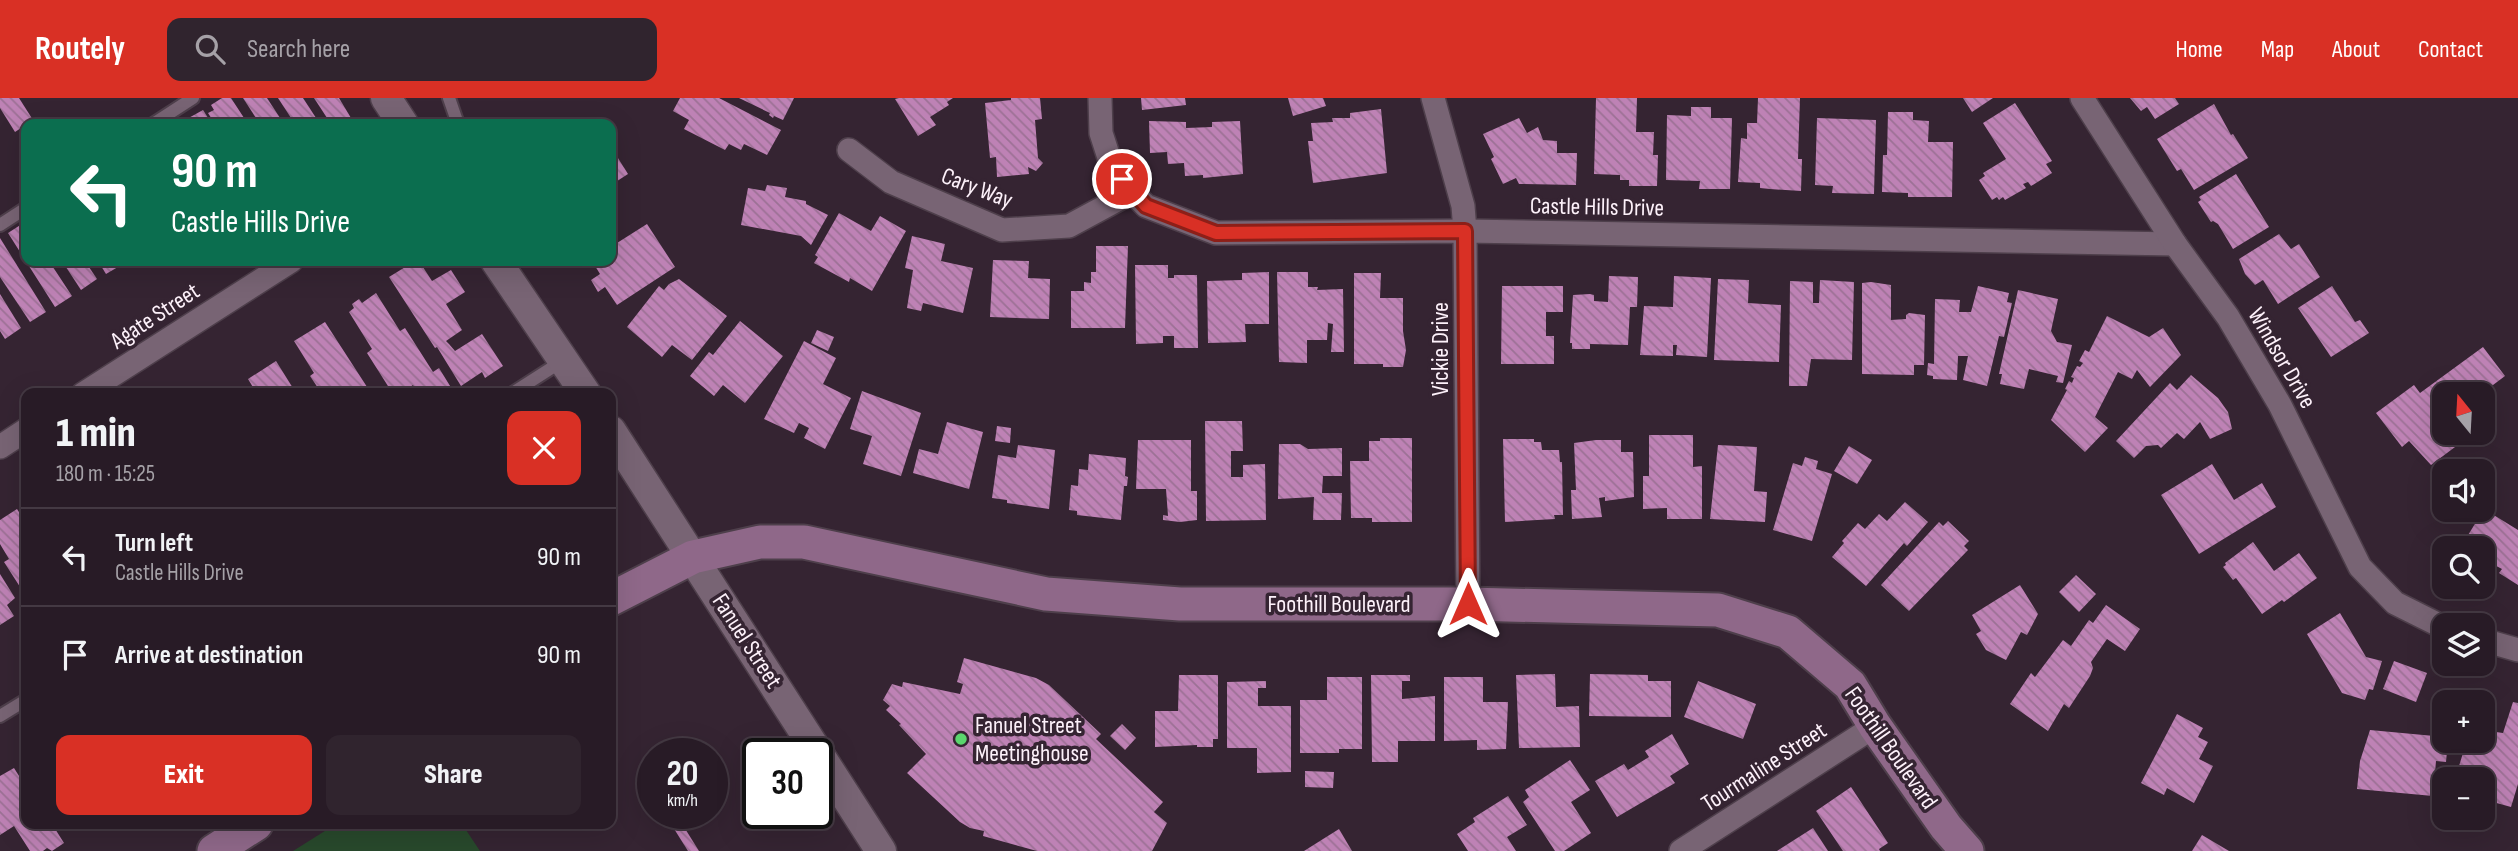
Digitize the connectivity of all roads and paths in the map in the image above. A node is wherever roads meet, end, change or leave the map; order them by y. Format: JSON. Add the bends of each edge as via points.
{"nodes":[{"id":1,"x":193,"y":98,"type":"edge"},
{"id":2,"x":386,"y":98,"type":"edge"},
{"id":3,"x":449,"y":98,"type":"edge"},
{"id":4,"x":1100,"y":98,"type":"edge"},
{"id":5,"x":1433,"y":98,"type":"edge"},
{"id":6,"x":2082,"y":98,"type":"edge"},
{"id":7,"x":161,"y":119,"type":"edge"},
{"id":8,"x":400,"y":119,"type":"edge"},
{"id":9,"x":456,"y":119,"type":"edge"},
{"id":10,"x":849,"y":150,"type":"dead end"},
{"id":11,"x":1132,"y":192,"type":"junction"},
{"id":12,"x":21,"y":211,"type":"edge"},
{"id":13,"x":0,"y":225,"type":"edge"},
{"id":14,"x":1465,"y":231,"type":"junction"},
{"id":15,"x":2175,"y":244,"type":"junction"},
{"id":16,"x":283,"y":266,"type":"edge"},
{"id":17,"x":499,"y":266,"type":"edge"},
{"id":18,"x":564,"y":360,"type":"junction"},
{"id":19,"x":92,"y":388,"type":"edge"},
{"id":20,"x":520,"y":388,"type":"edge"},
{"id":21,"x":582,"y":388,"type":"edge"},
{"id":22,"x":21,"y":433,"type":"edge"},
{"id":23,"x":616,"y":439,"type":"edge"},
{"id":24,"x":0,"y":447,"type":"edge"},
{"id":25,"x":693,"y":557,"type":"junction"},
{"id":26,"x":616,"y":596,"type":"edge"},
{"id":27,"x":1468,"y":604,"type":"junction"},
{"id":28,"x":2432,"y":622,"type":"edge"},
{"id":29,"x":2495,"y":643,"type":"edge"},
{"id":30,"x":2518,"y":650,"type":"edge"},
{"id":31,"x":21,"y":702,"type":"edge"},
{"id":32,"x":0,"y":716,"type":"edge"},
{"id":33,"x":1875,"y":726,"type":"junction"},
{"id":34,"x":248,"y":829,"type":"edge"},
{"id":35,"x":214,"y":851,"type":"edge"},
{"id":36,"x":881,"y":851,"type":"edge"},
{"id":37,"x":1681,"y":851,"type":"edge"},
{"id":38,"x":1967,"y":851,"type":"edge"}],
"edges":[{"from":1,"to":7,"type":"lane"},
{"from":2,"to":8,"type":"street"},
{"from":3,"to":9,"type":"lane"},
{"from":4,"to":11,"type":"street","name":"Castle Hills Drive","via":[[1101,133],[1112,167]]},
{"from":5,"to":14,"type":"street","name":"Vickie Drive"},
{"from":6,"to":15,"type":"street","name":"Windsor Drive"},
{"from":10,"to":11,"type":"street","name":"Cary Way","via":[[891,182],[1002,230],[1069,226]]},
{"from":11,"to":14,"type":"street","name":"Castle Hills Drive","via":[[1146,206],[1216,233]]},
{"from":12,"to":13,"type":"lane"},
{"from":14,"to":15,"type":"street","name":"Castle Hills Drive"},
{"from":14,"to":27,"type":"street","name":"Vickie Drive"},
{"from":15,"to":28,"type":"street","name":"Windsor Drive","via":[[2228,317],[2280,405],[2360,567],[2395,603]]},
{"from":16,"to":19,"type":"street","name":"Agate Street"},
{"from":17,"to":18,"type":"street"},
{"from":18,"to":20,"type":"lane"},
{"from":18,"to":21,"type":"street"},
{"from":22,"to":24,"type":"street"},
{"from":23,"to":25,"type":"street","name":"Fanuel Street"},
{"from":25,"to":26,"type":"main road","name":"Foothill Boulevard"},
{"from":25,"to":27,"type":"main road","name":"Foothill Boulevard","via":[[760,542],[804,542],[1046,593],[1180,604]]},
{"from":25,"to":36,"type":"street","name":"Fanuel Street"},
{"from":27,"to":33,"type":"main road","name":"Foothill Boulevard","via":[[1718,610],[1788,632],[1850,685]]},
{"from":29,"to":30,"type":"street"},
{"from":31,"to":32,"type":"lane"},
{"from":33,"to":37,"type":"street","name":"Tourmaline Street"},
{"from":33,"to":38,"type":"main road","name":"Foothill Boulevard"},
{"from":34,"to":35,"type":"main road"}]}
